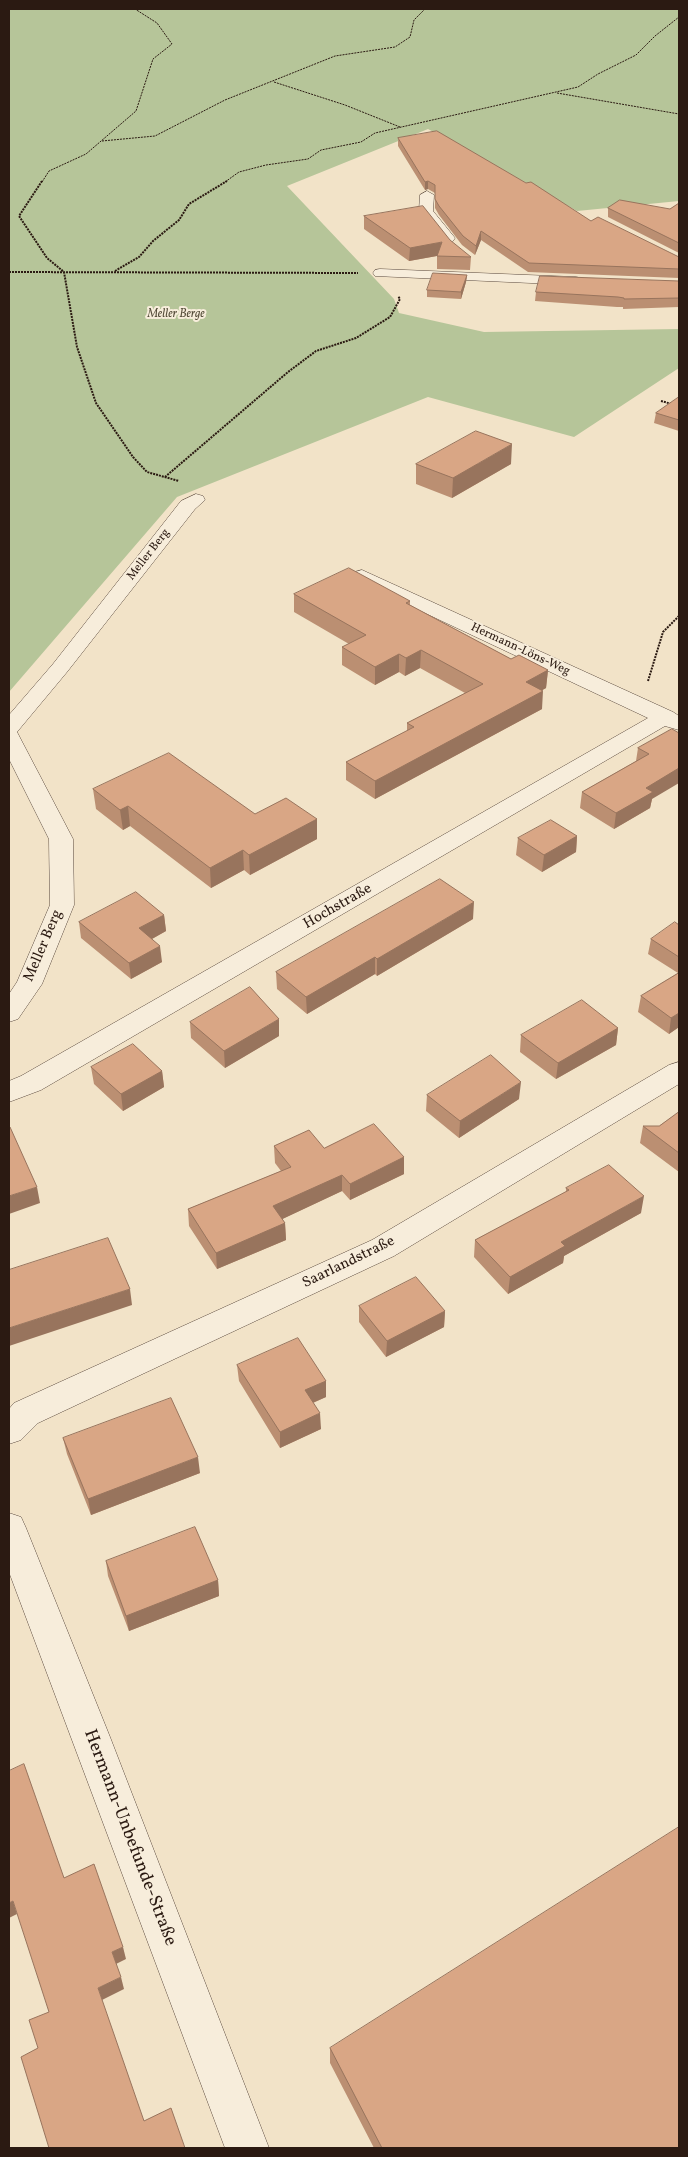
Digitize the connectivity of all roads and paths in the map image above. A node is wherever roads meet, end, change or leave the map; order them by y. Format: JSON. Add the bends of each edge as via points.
{"nodes":[{"id":1,"x":135,"y":9,"type":"edge"},
{"id":2,"x":425,"y":9,"type":"edge"},
{"id":3,"x":679,"y":17,"type":"edge"},
{"id":4,"x":274,"y":82,"type":"junction"},
{"id":5,"x":554,"y":93,"type":"junction"},
{"id":6,"x":679,"y":114,"type":"edge"},
{"id":7,"x":400,"y":127,"type":"junction"},
{"id":8,"x":101,"y":141,"type":"junction"},
{"id":9,"x":427,"y":195,"type":"edge"},
{"id":10,"x":456,"y":249,"type":"edge"},
{"id":11,"x":469,"y":260,"type":"dead end"},
{"id":12,"x":114,"y":271,"type":"junction"},
{"id":13,"x":9,"y":272,"type":"edge"},
{"id":14,"x":64,"y":272,"type":"junction"},
{"id":15,"x":380,"y":273,"type":"junction"},
{"id":16,"x":488,"y":276,"type":"junction"},
{"id":17,"x":587,"y":282,"type":"edge"},
{"id":18,"x":660,"y":401,"type":"dead end"},
{"id":19,"x":679,"y":406,"type":"edge"},
{"id":20,"x":164,"y":477,"type":"junction"},
{"id":21,"x":196,"y":500,"type":"joint"},
{"id":22,"x":362,"y":576,"type":"edge"},
{"id":23,"x":679,"y":616,"type":"edge"},
{"id":24,"x":672,"y":721,"type":"edge"},
{"id":25,"x":9,"y":728,"type":"edge"},
{"id":26,"x":9,"y":737,"type":"edge"},
{"id":27,"x":9,"y":1012,"type":"edge"},
{"id":28,"x":679,"y":1072,"type":"edge"},
{"id":29,"x":9,"y":1092,"type":"edge"},
{"id":30,"x":9,"y":1430,"type":"edge"},
{"id":31,"x":9,"y":1528,"type":"edge"},
{"id":32,"x":247,"y":2148,"type":"edge"}],
"edges":[{"from":1,"to":8,"type":"path","via":[[157,23],[172,44],[153,59],[136,111]]},
{"from":2,"to":4,"type":"path","via":[[414,20],[410,37],[395,47],[335,56]]},
{"from":3,"to":5,"type":"path","via":[[636,55],[578,87]]},
{"from":4,"to":7,"type":"path"},
{"from":4,"to":8,"type":"path","via":[[225,100],[155,136]]},
{"from":5,"to":6,"type":"path"},
{"from":5,"to":7,"type":"path"},
{"from":7,"to":12,"type":"path","via":[[375,133],[361,142],[321,150],[308,159],[239,172],[189,204],[179,220],[139,257]]},
{"from":8,"to":14,"type":"path","via":[[86,154],[49,170],[19,216],[47,258]]},
{"from":9,"to":10,"type":"street","via":[[426,212]]},
{"from":11,"to":16,"type":"street"},
{"from":12,"to":14,"type":"path"},
{"from":12,"to":15,"type":"path"},
{"from":13,"to":14,"type":"path"},
{"from":14,"to":20,"type":"path","via":[[77,347],[96,403],[133,457],[147,472]]},
{"from":15,"to":16,"type":"street"},
{"from":15,"to":20,"type":"path","via":[[400,299],[390,317],[356,338],[316,351]]},
{"from":16,"to":17,"type":"street"},
{"from":18,"to":19,"type":"path"},
{"from":20,"to":21,"type":"path","via":[[182,481]]},
{"from":21,"to":25,"type":"street","name":"Meller Berg","via":[[188,505]]},
{"from":22,"to":24,"type":"street","name":"Hermann-Löns-Weg"},
{"from":23,"to":24,"type":"path","via":[[663,632],[647,683]]},
{"from":24,"to":29,"type":"street","name":"Hochstraße","via":[[608,752],[31,1083]]},
{"from":26,"to":27,"type":"street","name":"Meller Berg","via":[[61,838],[62,905],[29,984]]},
{"from":28,"to":30,"type":"street","name":"Saarlandstraße","via":[[383,1248],[26,1413]]},
{"from":31,"to":32,"type":"street","name":"Hermann-Unbefunde-Straße"}]}
